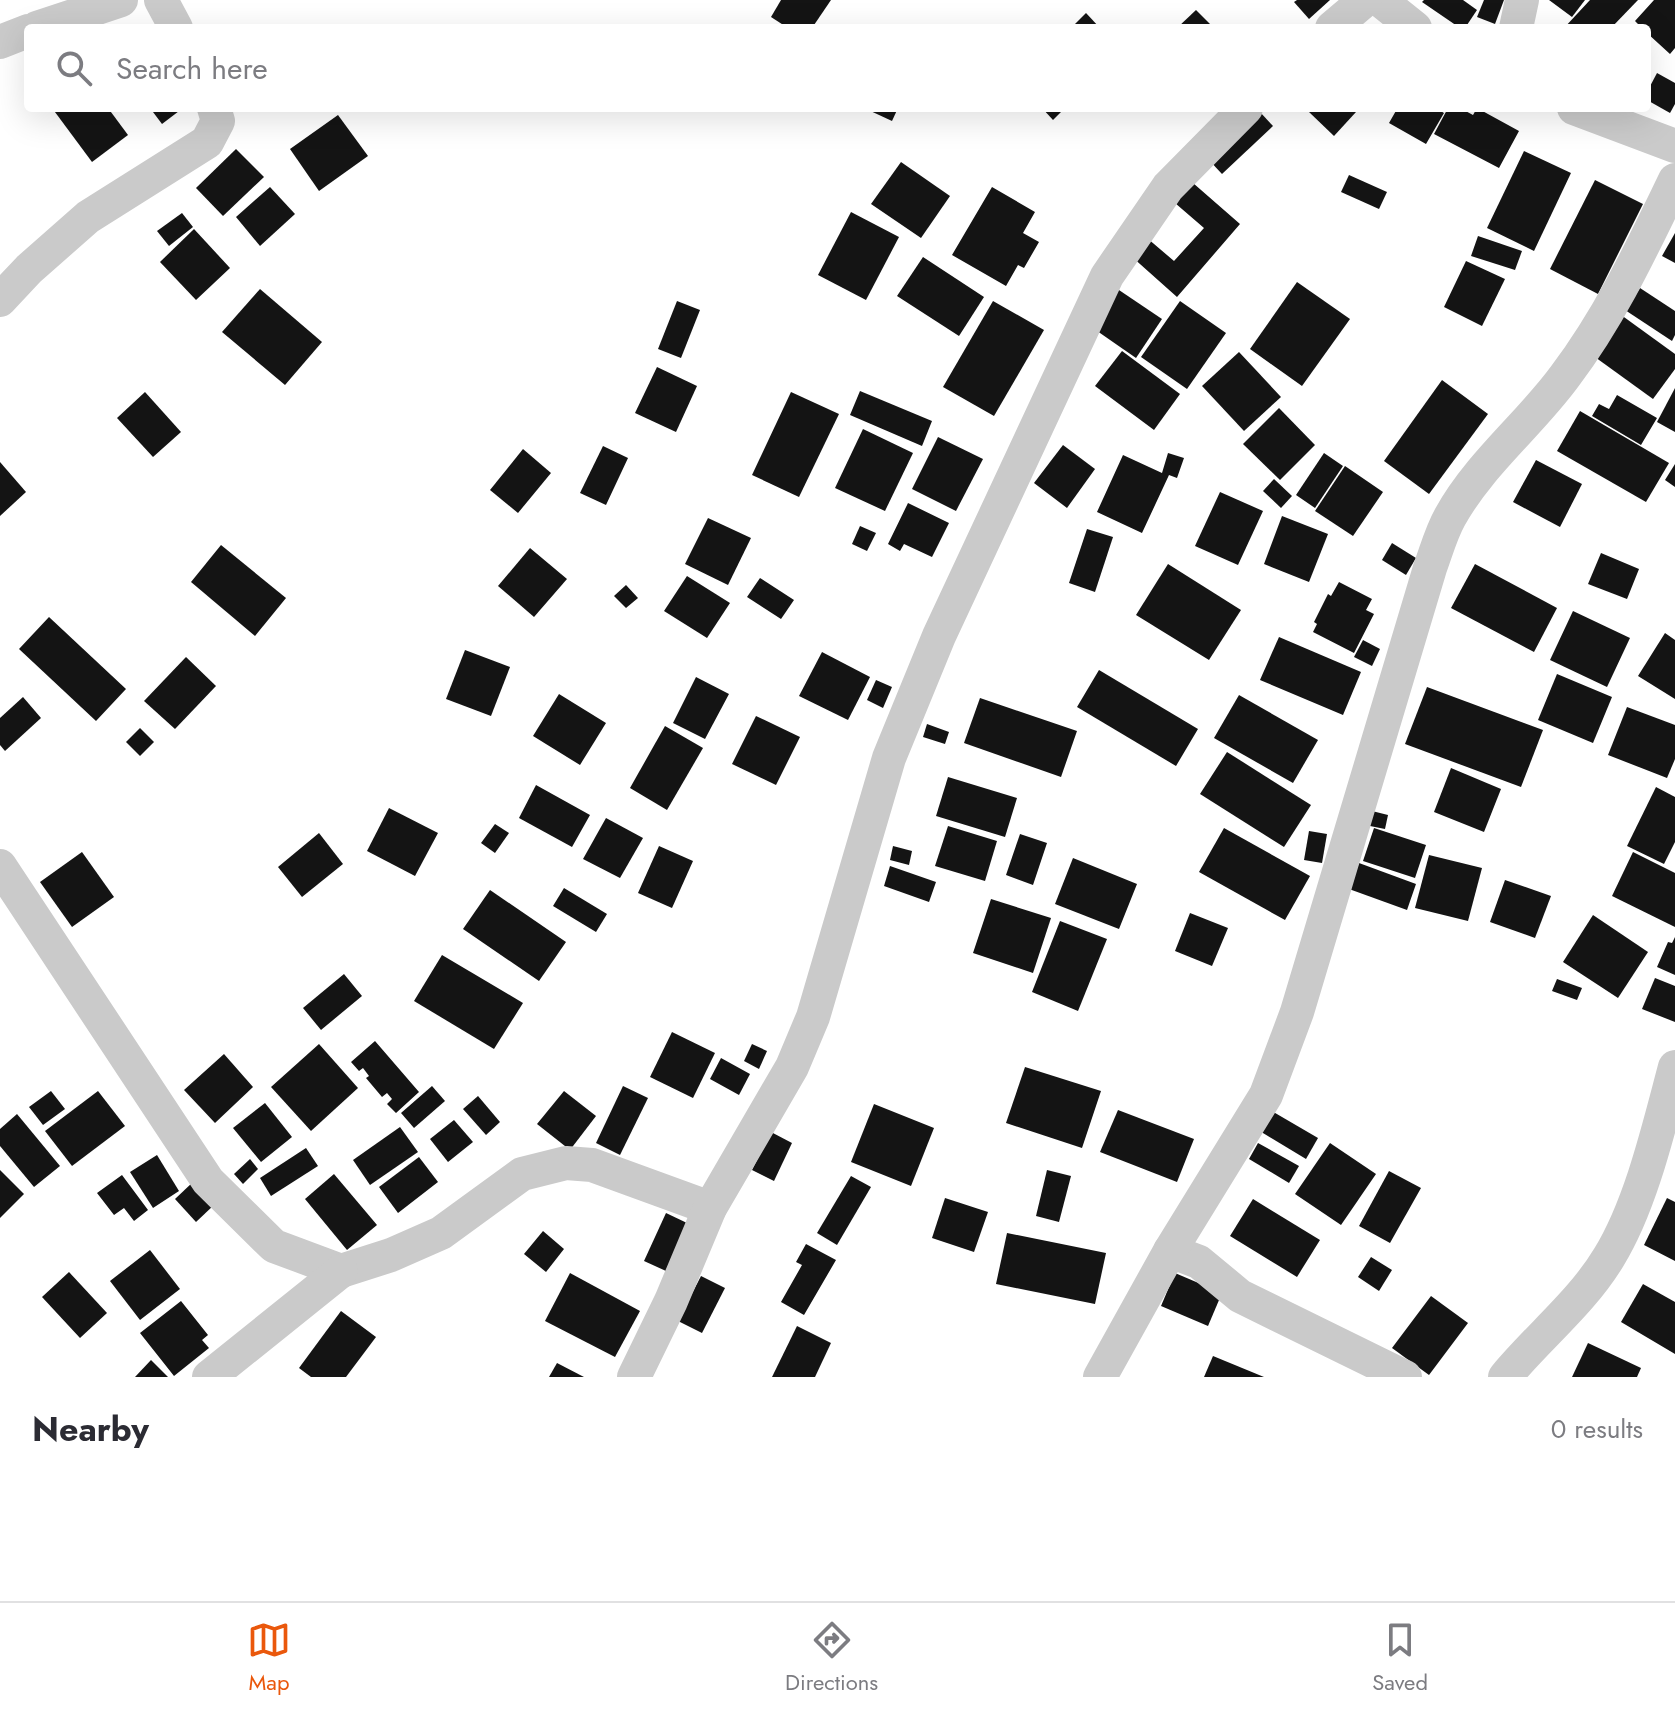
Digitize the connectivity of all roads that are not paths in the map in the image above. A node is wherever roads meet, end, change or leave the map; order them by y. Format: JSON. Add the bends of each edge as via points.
{"nodes":[{"id":1,"x":121,"y":0,"type":"edge"},
{"id":2,"x":161,"y":0,"type":"edge"},
{"id":3,"x":1365,"y":0,"type":"edge"},
{"id":4,"x":1380,"y":0,"type":"edge"},
{"id":5,"x":1522,"y":0,"type":"edge"},
{"id":6,"x":49,"y":24,"type":"edge"},
{"id":7,"x":174,"y":24,"type":"edge"},
{"id":8,"x":1337,"y":24,"type":"edge"},
{"id":9,"x":1410,"y":24,"type":"edge"},
{"id":10,"x":1517,"y":24,"type":"edge"},
{"id":11,"x":24,"y":33,"type":"edge"},
{"id":12,"x":0,"y":42,"type":"edge"},
{"id":13,"x":215,"y":112,"type":"edge"},
{"id":14,"x":1242,"y":112,"type":"edge"},
{"id":15,"x":1585,"y":112,"type":"edge"},
{"id":16,"x":1675,"y":146,"type":"edge"},
{"id":17,"x":1675,"y":180,"type":"edge"},
{"id":18,"x":0,"y":300,"type":"edge"},
{"id":19,"x":3,"y":878,"type":"edge"},
{"id":20,"x":1675,"y":1067,"type":"edge"},
{"id":21,"x":710,"y":1208,"type":"junction"},
{"id":22,"x":1170,"y":1251,"type":"junction"},
{"id":23,"x":341,"y":1271,"type":"junction"},
{"id":24,"x":209,"y":1377,"type":"edge"},
{"id":25,"x":634,"y":1377,"type":"edge"},
{"id":26,"x":1100,"y":1377,"type":"edge"},
{"id":27,"x":1405,"y":1377,"type":"edge"},
{"id":28,"x":1505,"y":1377,"type":"edge"}],
"edges":[{"from":1,"to":6,"type":"street"},
{"from":2,"to":7,"type":"street"},
{"from":3,"to":8,"type":"street"},
{"from":4,"to":9,"type":"street"},
{"from":5,"to":10,"type":"street"},
{"from":11,"to":12,"type":"street"},
{"from":13,"to":18,"type":"street","via":[[218,121],[207,142],[88,217]]},
{"from":14,"to":21,"type":"street","via":[[1168,187],[1107,276],[939,636],[889,758],[813,1017],[792,1067]]},
{"from":15,"to":16,"type":"street"},
{"from":17,"to":22,"type":"street","via":[[1597,331],[1449,518],[1297,1012],[1266,1095]]},
{"from":19,"to":23,"type":"street","via":[[208,1181],[274,1246]]},
{"from":20,"to":28,"type":"street","via":[[1630,1215],[1609,1257],[1580,1297]]},
{"from":21,"to":23,"type":"street","via":[[592,1165],[566,1163],[522,1174],[441,1233]]},
{"from":21,"to":25,"type":"street"},
{"from":22,"to":26,"type":"street"},
{"from":22,"to":27,"type":"street","via":[[1199,1262],[1240,1296]]},
{"from":23,"to":24,"type":"street"}]}
